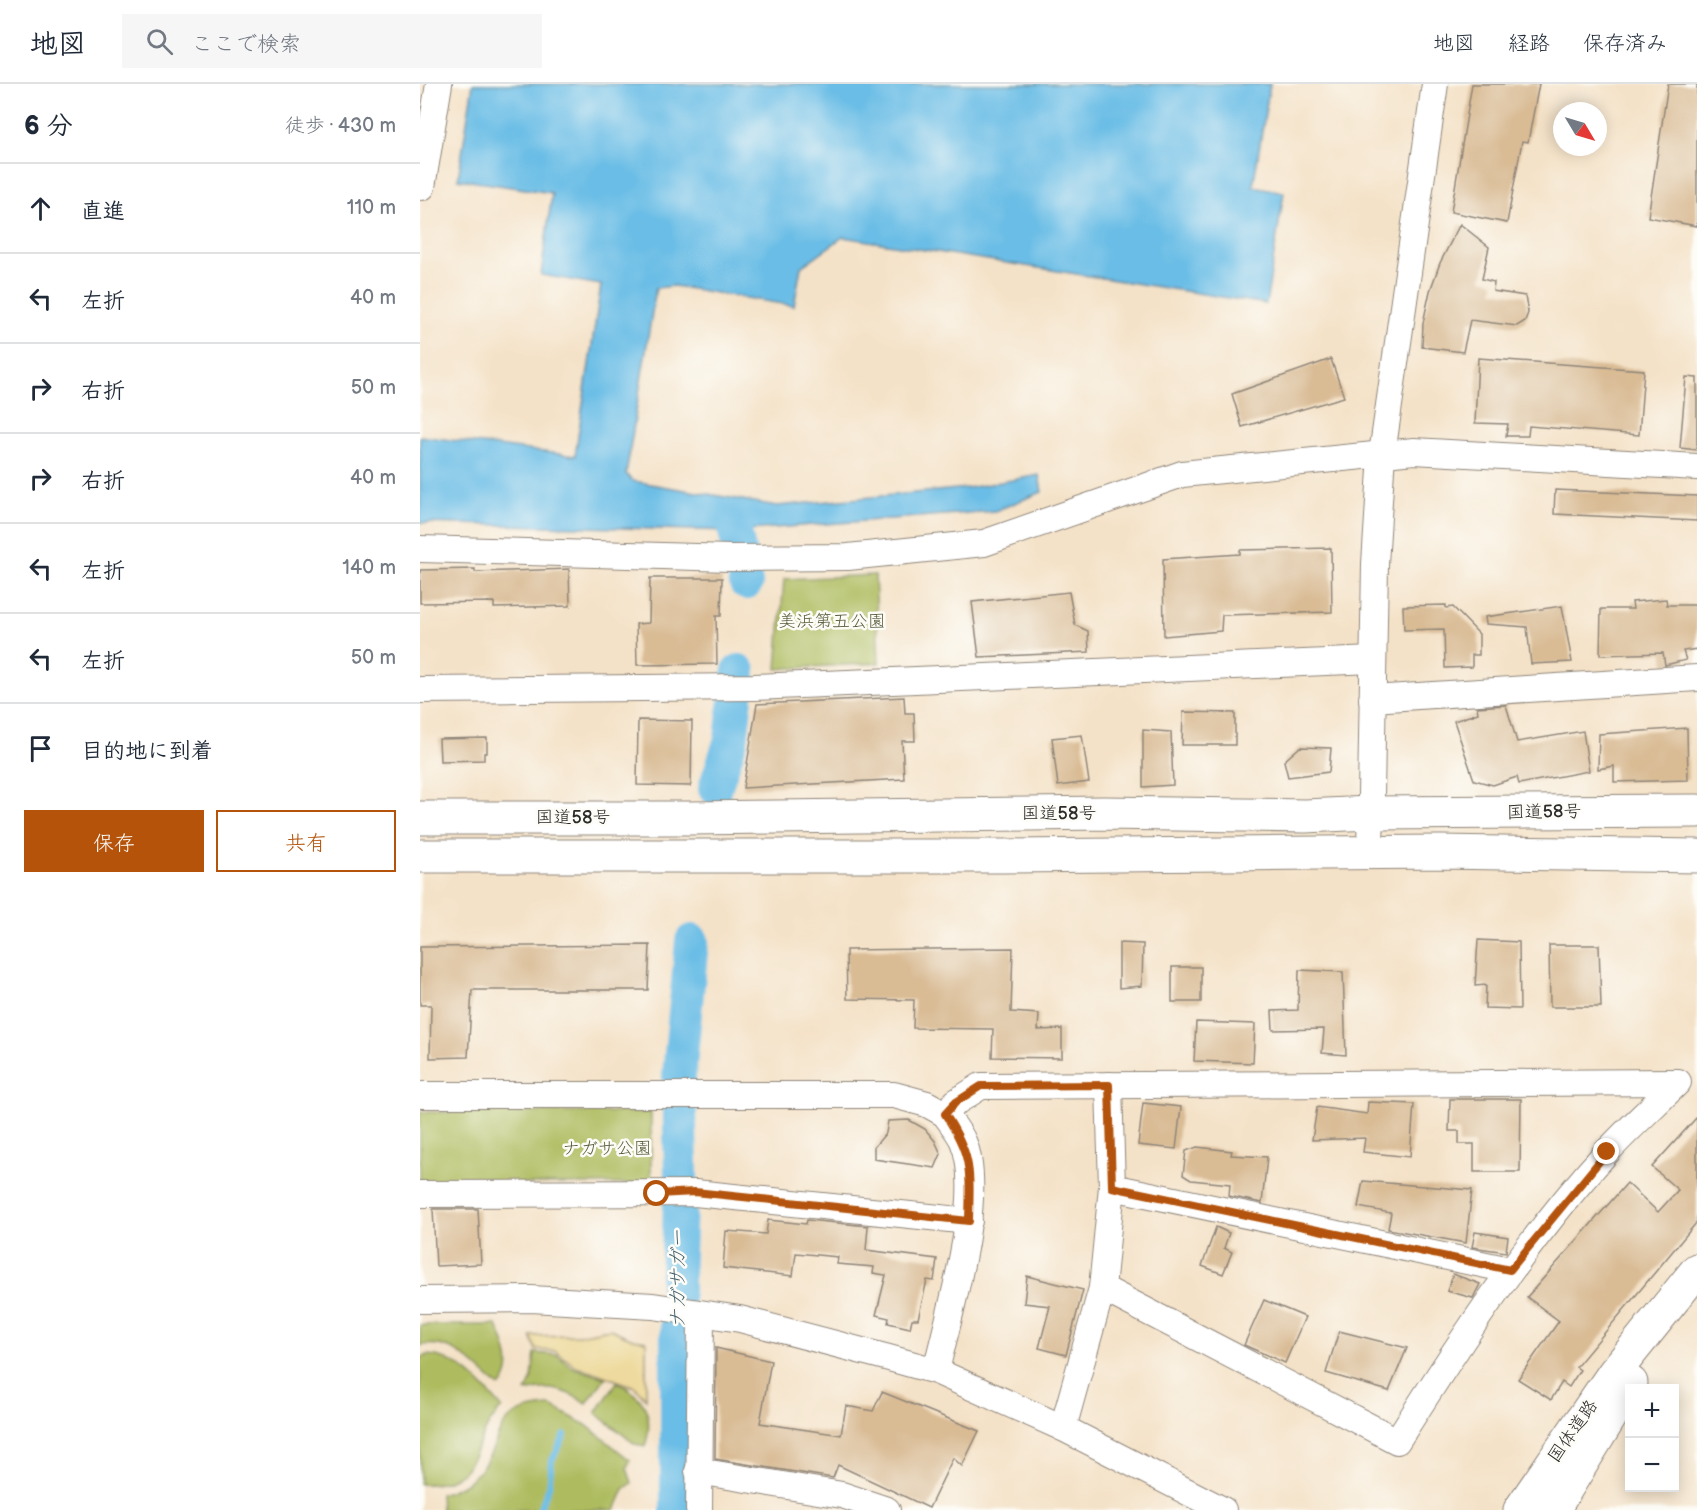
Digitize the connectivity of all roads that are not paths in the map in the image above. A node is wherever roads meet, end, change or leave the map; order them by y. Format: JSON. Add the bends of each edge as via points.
{"nodes":[{"id":1,"x":439,"y":84,"type":"edge"},
{"id":2,"x":1435,"y":84,"type":"edge"},
{"id":3,"x":422,"y":186,"type":"dead end"},
{"id":4,"x":1382,"y":454,"type":"junction"},
{"id":5,"x":1697,"y":467,"type":"edge"},
{"id":6,"x":420,"y":549,"type":"edge"},
{"id":7,"x":1373,"y":660,"type":"junction"},
{"id":8,"x":1697,"y":678,"type":"edge"},
{"id":9,"x":420,"y":690,"type":"edge"},
{"id":10,"x":1372,"y":699,"type":"junction"},
{"id":11,"x":1697,"y":811,"type":"edge"},
{"id":12,"x":1371,"y":813,"type":"junction"},
{"id":13,"x":420,"y":818,"type":"edge"},
{"id":14,"x":1370,"y":854,"type":"junction"},
{"id":15,"x":420,"y":856,"type":"edge"},
{"id":16,"x":1697,"y":856,"type":"edge"},
{"id":17,"x":1109,"y":1085,"type":"junction"},
{"id":18,"x":420,"y":1095,"type":"edge"},
{"id":19,"x":945,"y":1114,"type":"junction"},
{"id":20,"x":1112,"y":1187,"type":"junction"},
{"id":21,"x":420,"y":1194,"type":"edge"},
{"id":22,"x":969,"y":1221,"type":"junction"},
{"id":23,"x":1510,"y":1270,"type":"junction"},
{"id":24,"x":1697,"y":1270,"type":"edge"},
{"id":25,"x":1102,"y":1288,"type":"junction"},
{"id":26,"x":420,"y":1300,"type":"edge"},
{"id":27,"x":1697,"y":1303,"type":"edge"},
{"id":28,"x":700,"y":1314,"type":"junction"},
{"id":29,"x":936,"y":1371,"type":"junction"},
{"id":30,"x":1063,"y":1428,"type":"junction"},
{"id":31,"x":698,"y":1470,"type":"junction"},
{"id":32,"x":1178,"y":1500,"type":"edge"},
{"id":33,"x":699,"y":1510,"type":"edge"},
{"id":34,"x":887,"y":1510,"type":"edge"},
{"id":35,"x":1222,"y":1510,"type":"edge"},
{"id":36,"x":1520,"y":1510,"type":"edge"},
{"id":37,"x":1553,"y":1510,"type":"edge"}],
"edges":[{"from":1,"to":3,"type":"street"},
{"from":2,"to":4,"type":"street"},
{"from":4,"to":5,"type":"street","via":[[1433,452]]},
{"from":4,"to":6,"type":"street","via":[[1182,474],[984,543],[848,557],[730,558]]},
{"from":4,"to":7,"type":"street"},
{"from":7,"to":9,"type":"street","via":[[754,687]]},
{"from":7,"to":10,"type":"street"},
{"from":8,"to":10,"type":"street"},
{"from":10,"to":12,"type":"street"},
{"from":11,"to":12,"type":"main road","name":"国道58号"},
{"from":12,"to":13,"type":"main road","name":"国道58号"},
{"from":12,"to":14,"type":"street"},
{"from":14,"to":15,"type":"main road"},
{"from":14,"to":16,"type":"main road"},
{"from":17,"to":19,"type":"street","via":[[981,1086]]},
{"from":17,"to":20,"type":"street"},
{"from":17,"to":23,"type":"street","via":[[1678,1083],[1607,1152]]},
{"from":18,"to":19,"type":"street","via":[[894,1095],[927,1104]]},
{"from":19,"to":22,"type":"street","via":[[963,1141],[970,1171]]},
{"from":20,"to":23,"type":"street"},
{"from":20,"to":25,"type":"street"},
{"from":21,"to":22,"type":"street","via":[[695,1192]]},
{"from":22,"to":29,"type":"street"},
{"from":23,"to":25,"type":"street","via":[[1397,1441]]},
{"from":24,"to":36,"type":"main road","name":"国体道路","via":[[1614,1372]]},
{"from":25,"to":30,"type":"street"},
{"from":26,"to":28,"type":"street","via":[[531,1299],[654,1306]]},
{"from":27,"to":37,"type":"main road","name":"国体道路","via":[[1635,1376]]},
{"from":28,"to":29,"type":"street","via":[[740,1319]]},
{"from":28,"to":31,"type":"street"},
{"from":29,"to":30,"type":"street"},
{"from":30,"to":32,"type":"street"},
{"from":31,"to":33,"type":"street"},
{"from":31,"to":34,"type":"street","via":[[842,1495]]},
{"from":32,"to":35,"type":"street"}]}
